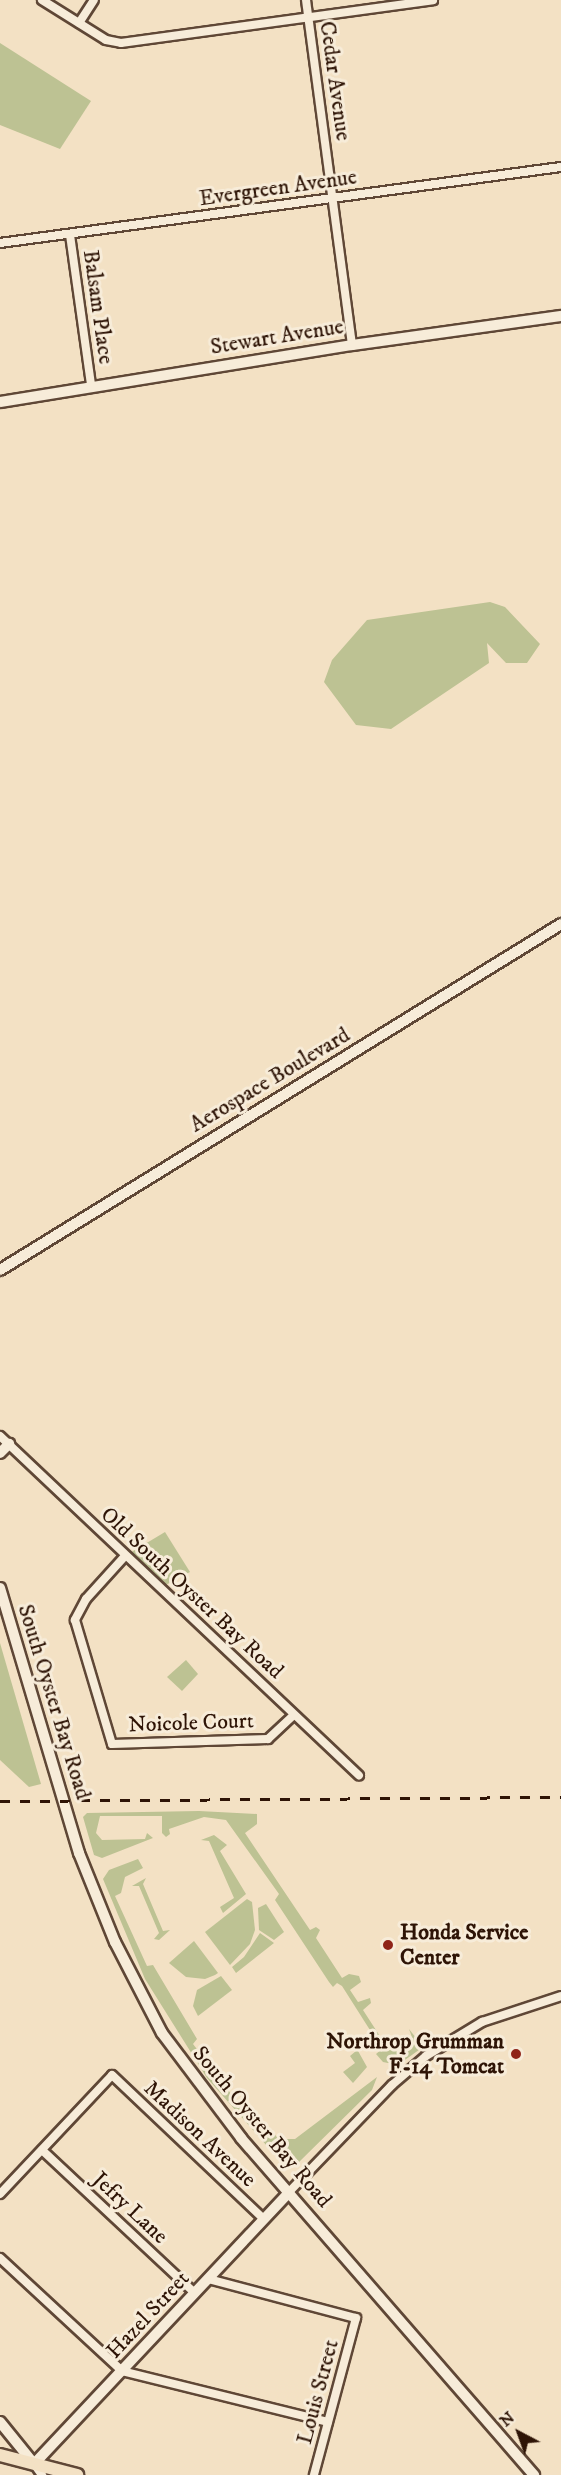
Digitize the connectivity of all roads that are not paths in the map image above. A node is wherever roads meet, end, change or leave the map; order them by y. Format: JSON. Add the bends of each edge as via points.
{"nodes":[{"id":1,"x":42,"y":0,"type":"edge"},
{"id":2,"x":94,"y":0,"type":"edge"},
{"id":3,"x":306,"y":0,"type":"edge"},
{"id":4,"x":433,"y":0,"type":"edge"},
{"id":5,"x":308,"y":17,"type":"junction"},
{"id":6,"x":79,"y":23,"type":"junction"},
{"id":7,"x":561,"y":167,"type":"edge"},
{"id":8,"x":333,"y":198,"type":"junction"},
{"id":9,"x":70,"y":235,"type":"junction"},
{"id":10,"x":0,"y":243,"type":"edge"},
{"id":11,"x":561,"y":316,"type":"edge"},
{"id":12,"x":352,"y":345,"type":"junction"},
{"id":13,"x":91,"y":385,"type":"junction"},
{"id":14,"x":0,"y":402,"type":"edge"},
{"id":15,"x":561,"y":924,"type":"edge"},
{"id":16,"x":0,"y":1270,"type":"edge"},
{"id":17,"x":4,"y":1440,"type":"edge"},
{"id":18,"x":0,"y":1453,"type":"edge"},
{"id":19,"x":125,"y":1556,"type":"junction"},
{"id":20,"x":0,"y":1588,"type":"edge"},
{"id":21,"x":294,"y":1715,"type":"junction"},
{"id":22,"x":359,"y":1776,"type":"dead end"},
{"id":23,"x":561,"y":1996,"type":"edge"},
{"id":24,"x":42,"y":2150,"type":"junction"},
{"id":25,"x":290,"y":2192,"type":"junction"},
{"id":26,"x":0,"y":2194,"type":"edge"},
{"id":27,"x":264,"y":2219,"type":"junction"},
{"id":28,"x":0,"y":2258,"type":"edge"},
{"id":29,"x":208,"y":2279,"type":"junction"},
{"id":30,"x":195,"y":2293,"type":"junction"},
{"id":31,"x":122,"y":2371,"type":"junction"},
{"id":32,"x":0,"y":2422,"type":"edge"},
{"id":33,"x":328,"y":2422,"type":"junction"},
{"id":34,"x":0,"y":2455,"type":"edge"},
{"id":35,"x":34,"y":2464,"type":"junction"},
{"id":36,"x":530,"y":2472,"type":"edge"},
{"id":37,"x":42,"y":2475,"type":"edge"},
{"id":38,"x":77,"y":2475,"type":"edge"},
{"id":39,"x":314,"y":2475,"type":"edge"}],
"edges":[{"from":1,"to":6,"type":"street"},
{"from":2,"to":6,"type":"street"},
{"from":3,"to":5,"type":"street","name":"Cedar Avenue"},
{"from":4,"to":5,"type":"street"},
{"from":5,"to":6,"type":"street","via":[[121,42],[106,40]]},
{"from":5,"to":8,"type":"street","name":"Cedar Avenue"},
{"from":7,"to":8,"type":"street","name":"Evergreen Avenue"},
{"from":8,"to":9,"type":"street","name":"Evergreen Avenue"},
{"from":8,"to":12,"type":"street","name":"Cedar Avenue"},
{"from":9,"to":10,"type":"street","name":"Evergreen Avenue"},
{"from":9,"to":13,"type":"street","name":"Balsam Place"},
{"from":11,"to":12,"type":"main road","name":"Stewart Avenue"},
{"from":12,"to":13,"type":"main road","name":"Stewart Avenue"},
{"from":13,"to":14,"type":"main road","name":"Stewart Avenue"},
{"from":15,"to":16,"type":"main road","name":"Aerospace Boulevard"},
{"from":17,"to":18,"type":"main road"},
{"from":17,"to":19,"type":"street","name":"Old South Oyster Bay Road"},
{"from":19,"to":21,"type":"street","name":"Old South Oyster Bay Road"},
{"from":19,"to":21,"type":"street","name":"Noicole Court","via":[[79,1608],[75,1620],[112,1744],[268,1739]]},
{"from":20,"to":25,"type":"main road","name":"South Oyster Bay Road","via":[[76,1845],[115,1942],[162,2033],[186,2068]]},
{"from":21,"to":22,"type":"street","name":"Old South Oyster Bay Road"},
{"from":23,"to":25,"type":"street","via":[[482,2022],[426,2056],[392,2085]]},
{"from":24,"to":26,"type":"street"},
{"from":24,"to":27,"type":"street","name":"Madison Avenue","via":[[112,2075]]},
{"from":24,"to":30,"type":"street","name":"Jefry Lane"},
{"from":25,"to":27,"type":"main road","name":"Hazel Street"},
{"from":25,"to":36,"type":"main road","name":"South Oyster Bay Road"},
{"from":27,"to":29,"type":"main road","name":"Hazel Street"},
{"from":28,"to":31,"type":"street"},
{"from":29,"to":30,"type":"main road","name":"Hazel Street"},
{"from":29,"to":33,"type":"street","name":"Louis Street","via":[[356,2318]]},
{"from":30,"to":31,"type":"main road","name":"Hazel Street"},
{"from":31,"to":33,"type":"street"},
{"from":31,"to":35,"type":"main road","name":"Hazel Street"},
{"from":32,"to":35,"type":"main road"},
{"from":33,"to":39,"type":"street","name":"Louis Street"},
{"from":34,"to":35,"type":"main road"},
{"from":35,"to":37,"type":"street"},
{"from":35,"to":38,"type":"main road"}]}
